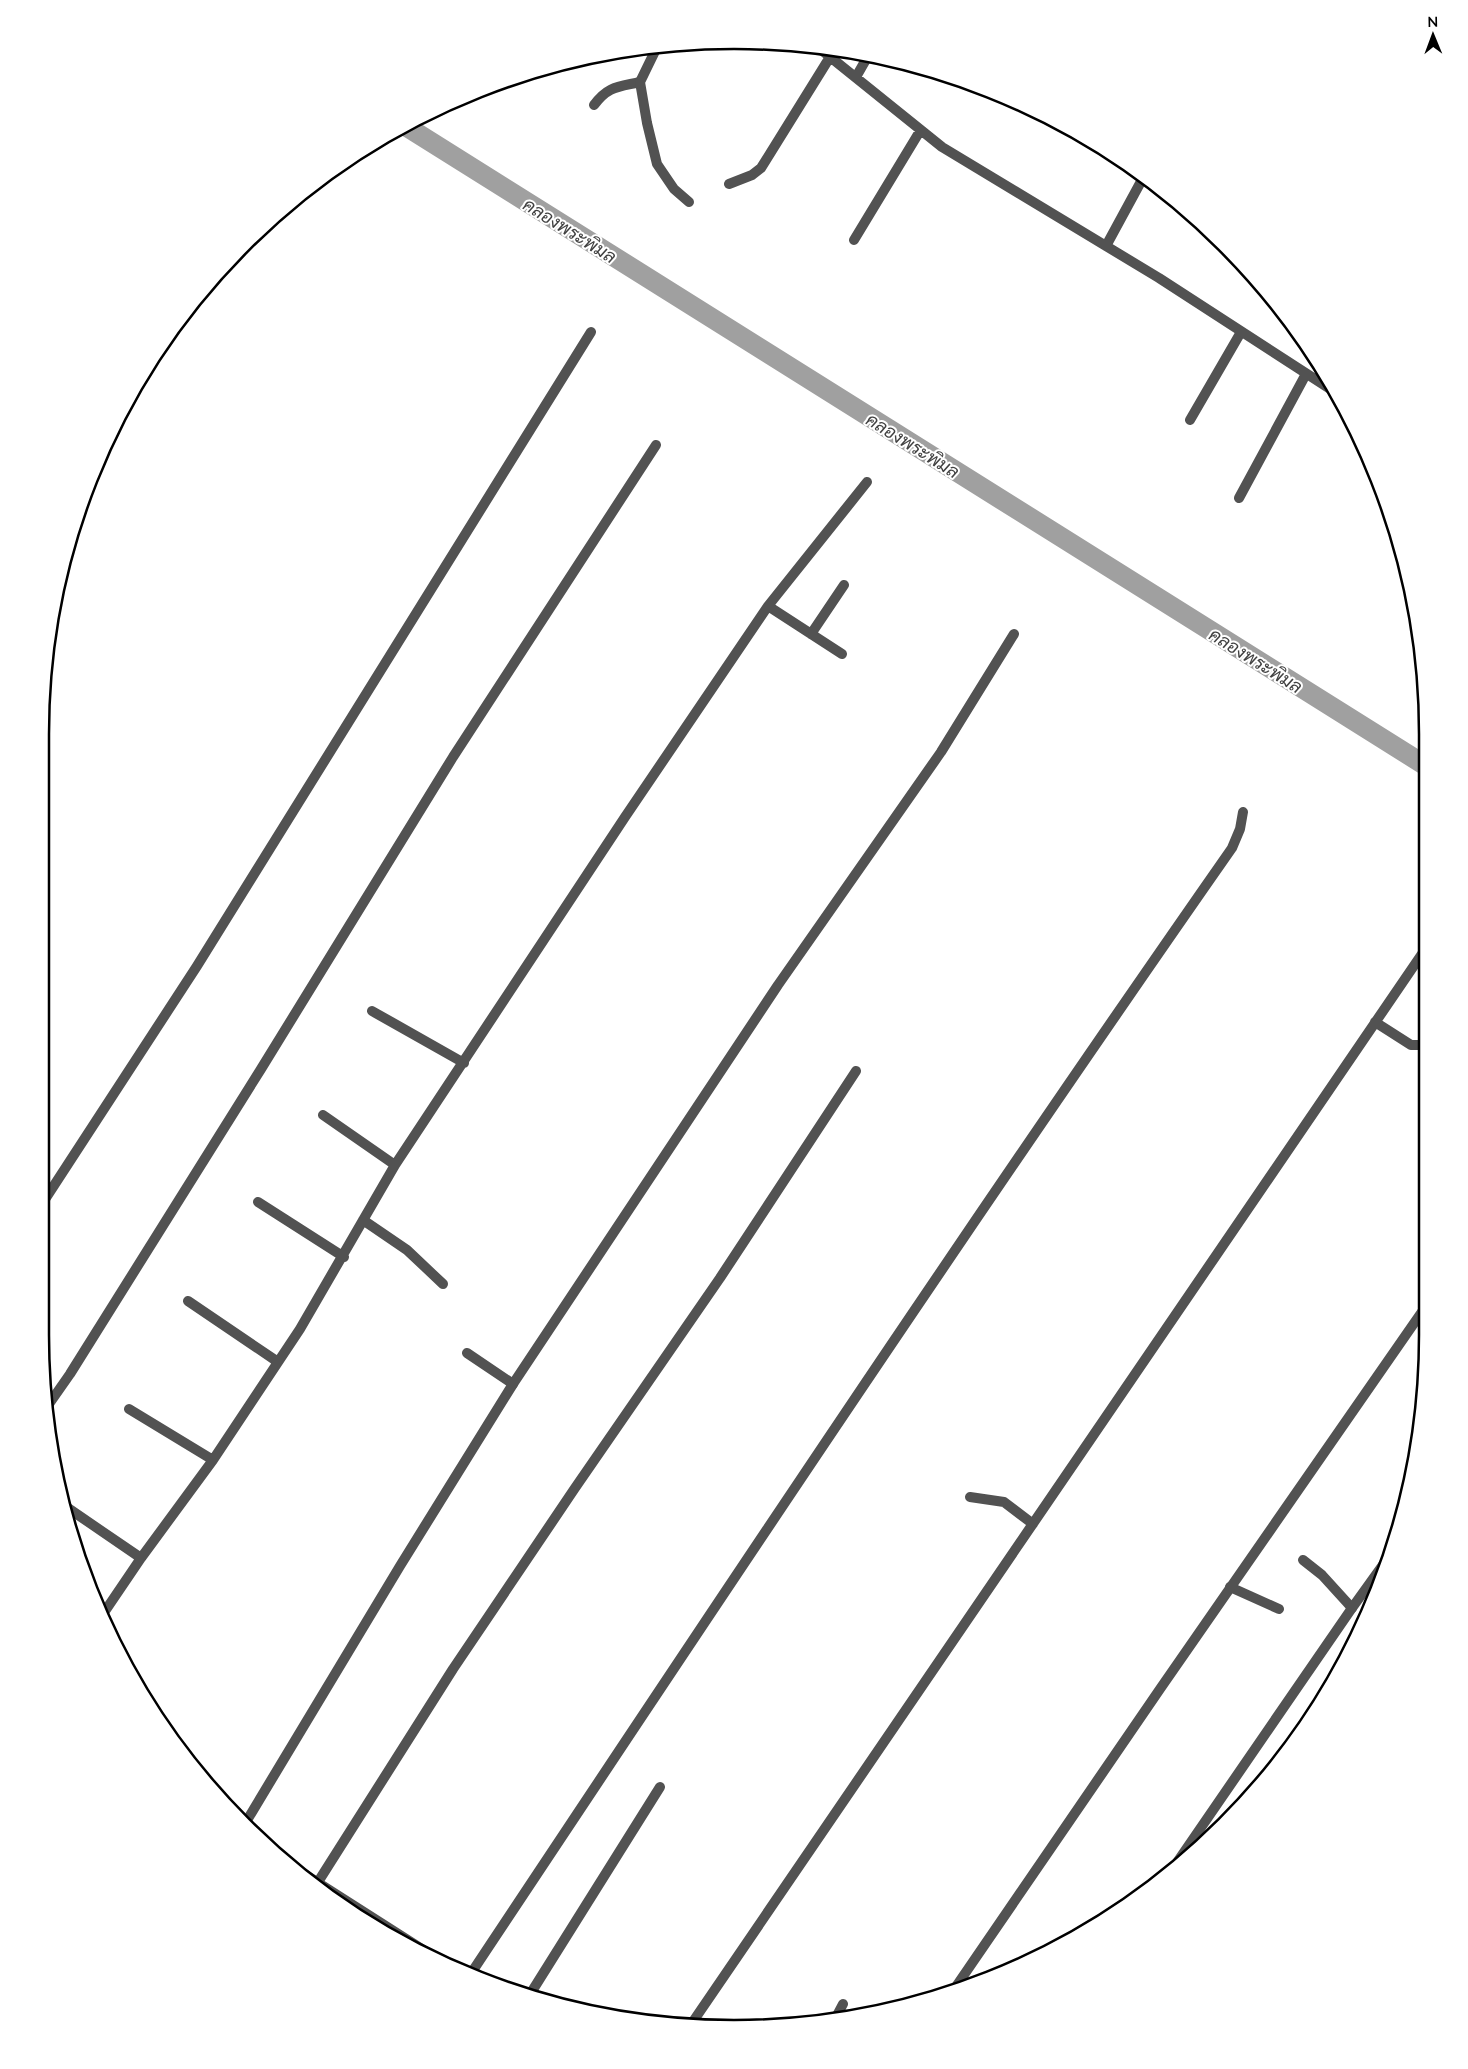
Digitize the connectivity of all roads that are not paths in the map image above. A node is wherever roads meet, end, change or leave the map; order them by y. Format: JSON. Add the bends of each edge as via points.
{"nodes":[{"id":1,"x":654,"y":54,"type":"edge"},
{"id":2,"x":830,"y":57,"type":"joint"},
{"id":3,"x":865,"y":62,"type":"edge"},
{"id":4,"x":856,"y":77,"type":"junction"},
{"id":5,"x":640,"y":82,"type":"junction"},
{"id":6,"x":594,"y":105,"type":"dead end"},
{"id":7,"x":920,"y":131,"type":"junction"},
{"id":8,"x":1141,"y":182,"type":"edge"},
{"id":9,"x":729,"y":184,"type":"dead end"},
{"id":10,"x":689,"y":202,"type":"dead end"},
{"id":11,"x":854,"y":240,"type":"dead end"},
{"id":12,"x":1106,"y":246,"type":"junction"},
{"id":13,"x":591,"y":332,"type":"dead end"},
{"id":14,"x":1242,"y":332,"type":"junction"},
{"id":15,"x":1306,"y":374,"type":"junction"},
{"id":16,"x":1323,"y":385,"type":"edge"},
{"id":17,"x":1190,"y":420,"type":"dead end"},
{"id":18,"x":656,"y":445,"type":"dead end"},
{"id":19,"x":867,"y":482,"type":"dead end"},
{"id":20,"x":1239,"y":498,"type":"dead end"},
{"id":21,"x":844,"y":585,"type":"dead end"},
{"id":22,"x":768,"y":606,"type":"junction"},
{"id":23,"x":811,"y":634,"type":"junction"},
{"id":24,"x":1014,"y":634,"type":"dead end"},
{"id":25,"x":842,"y":654,"type":"dead end"},
{"id":26,"x":1243,"y":812,"type":"dead end"},
{"id":27,"x":1419,"y":958,"type":"edge"},
{"id":28,"x":372,"y":1011,"type":"dead end"},
{"id":29,"x":1375,"y":1022,"type":"junction"},
{"id":30,"x":1419,"y":1045,"type":"edge"},
{"id":31,"x":464,"y":1063,"type":"junction"},
{"id":32,"x":856,"y":1071,"type":"dead end"},
{"id":33,"x":323,"y":1115,"type":"dead end"},
{"id":34,"x":395,"y":1165,"type":"junction"},
{"id":35,"x":49,"y":1193,"type":"edge"},
{"id":36,"x":258,"y":1202,"type":"dead end"},
{"id":37,"x":363,"y":1220,"type":"junction"},
{"id":38,"x":344,"y":1257,"type":"junction"},
{"id":39,"x":443,"y":1284,"type":"dead end"},
{"id":40,"x":188,"y":1301,"type":"dead end"},
{"id":41,"x":1419,"y":1316,"type":"edge"},
{"id":42,"x":467,"y":1352,"type":"dead end"},
{"id":43,"x":278,"y":1362,"type":"junction"},
{"id":44,"x":513,"y":1384,"type":"junction"},
{"id":45,"x":52,"y":1399,"type":"edge"},
{"id":46,"x":129,"y":1409,"type":"dead end"},
{"id":47,"x":214,"y":1460,"type":"junction"},
{"id":48,"x":970,"y":1498,"type":"dead end"},
{"id":49,"x":72,"y":1511,"type":"edge"},
{"id":50,"x":1033,"y":1524,"type":"junction"},
{"id":51,"x":141,"y":1558,"type":"junction"},
{"id":52,"x":1304,"y":1560,"type":"dead end"},
{"id":53,"x":1375,"y":1576,"type":"edge"},
{"id":54,"x":1230,"y":1587,"type":"junction"},
{"id":55,"x":1352,"y":1608,"type":"junction"},
{"id":56,"x":1279,"y":1609,"type":"dead end"},
{"id":57,"x":107,"y":1610,"type":"edge"},
{"id":58,"x":660,"y":1787,"type":"dead end"},
{"id":59,"x":248,"y":1819,"type":"edge"},
{"id":60,"x":1185,"y":1851,"type":"edge"},
{"id":61,"x":319,"y":1880,"type":"edge"},
{"id":62,"x":347,"y":1901,"type":"edge"},
{"id":63,"x":365,"y":1912,"type":"edge"},
{"id":64,"x":474,"y":1969,"type":"edge"},
{"id":65,"x":959,"y":1982,"type":"edge"},
{"id":66,"x":533,"y":1990,"type":"edge"},
{"id":67,"x":843,"y":2004,"type":"dead end"},
{"id":68,"x":839,"y":2012,"type":"edge"},
{"id":69,"x":695,"y":2019,"type":"edge"}],
"edges":[{"from":1,"to":5,"type":"street"},
{"from":2,"to":4,"type":"street"},
{"from":2,"to":9,"type":"street","via":[[761,168]]},
{"from":3,"to":4,"type":"street"},
{"from":4,"to":7,"type":"street"},
{"from":5,"to":6,"type":"street","via":[[611,88]]},
{"from":5,"to":10,"type":"street","via":[[657,164],[674,189]]},
{"from":7,"to":11,"type":"street"},
{"from":7,"to":12,"type":"street"},
{"from":8,"to":12,"type":"street"},
{"from":12,"to":14,"type":"street"},
{"from":13,"to":35,"type":"street","via":[[197,966]]},
{"from":14,"to":15,"type":"street"},
{"from":14,"to":17,"type":"street"},
{"from":15,"to":16,"type":"street"},
{"from":15,"to":20,"type":"street"},
{"from":18,"to":45,"type":"street","via":[[453,756]]},
{"from":19,"to":22,"type":"street"},
{"from":21,"to":23,"type":"street"},
{"from":22,"to":23,"type":"street"},
{"from":22,"to":31,"type":"street"},
{"from":23,"to":25,"type":"street"},
{"from":24,"to":44,"type":"street","via":[[941,752],[778,985]]},
{"from":26,"to":64,"type":"street","via":[[1232,848],[838,1420]]},
{"from":27,"to":29,"type":"street"},
{"from":28,"to":31,"type":"street"},
{"from":29,"to":30,"type":"street","via":[[1411,1045]]},
{"from":29,"to":50,"type":"street"},
{"from":31,"to":34,"type":"street"},
{"from":32,"to":61,"type":"street","via":[[720,1278],[453,1669]]},
{"from":33,"to":34,"type":"street"},
{"from":34,"to":37,"type":"street"},
{"from":36,"to":38,"type":"street"},
{"from":37,"to":38,"type":"street"},
{"from":37,"to":39,"type":"street","via":[[407,1250]]},
{"from":38,"to":43,"type":"street"},
{"from":40,"to":43,"type":"street"},
{"from":41,"to":54,"type":"street"},
{"from":42,"to":44,"type":"street"},
{"from":43,"to":47,"type":"street"},
{"from":44,"to":59,"type":"street"},
{"from":46,"to":47,"type":"street"},
{"from":47,"to":51,"type":"street"},
{"from":48,"to":50,"type":"street","via":[[1004,1502]]},
{"from":49,"to":51,"type":"street"},
{"from":50,"to":69,"type":"street"},
{"from":51,"to":57,"type":"street"},
{"from":52,"to":55,"type":"street"},
{"from":53,"to":55,"type":"street"},
{"from":54,"to":56,"type":"street"},
{"from":54,"to":65,"type":"street"},
{"from":55,"to":60,"type":"street"},
{"from":58,"to":66,"type":"street"},
{"from":62,"to":63,"type":"street"},
{"from":67,"to":68,"type":"street"}]}
